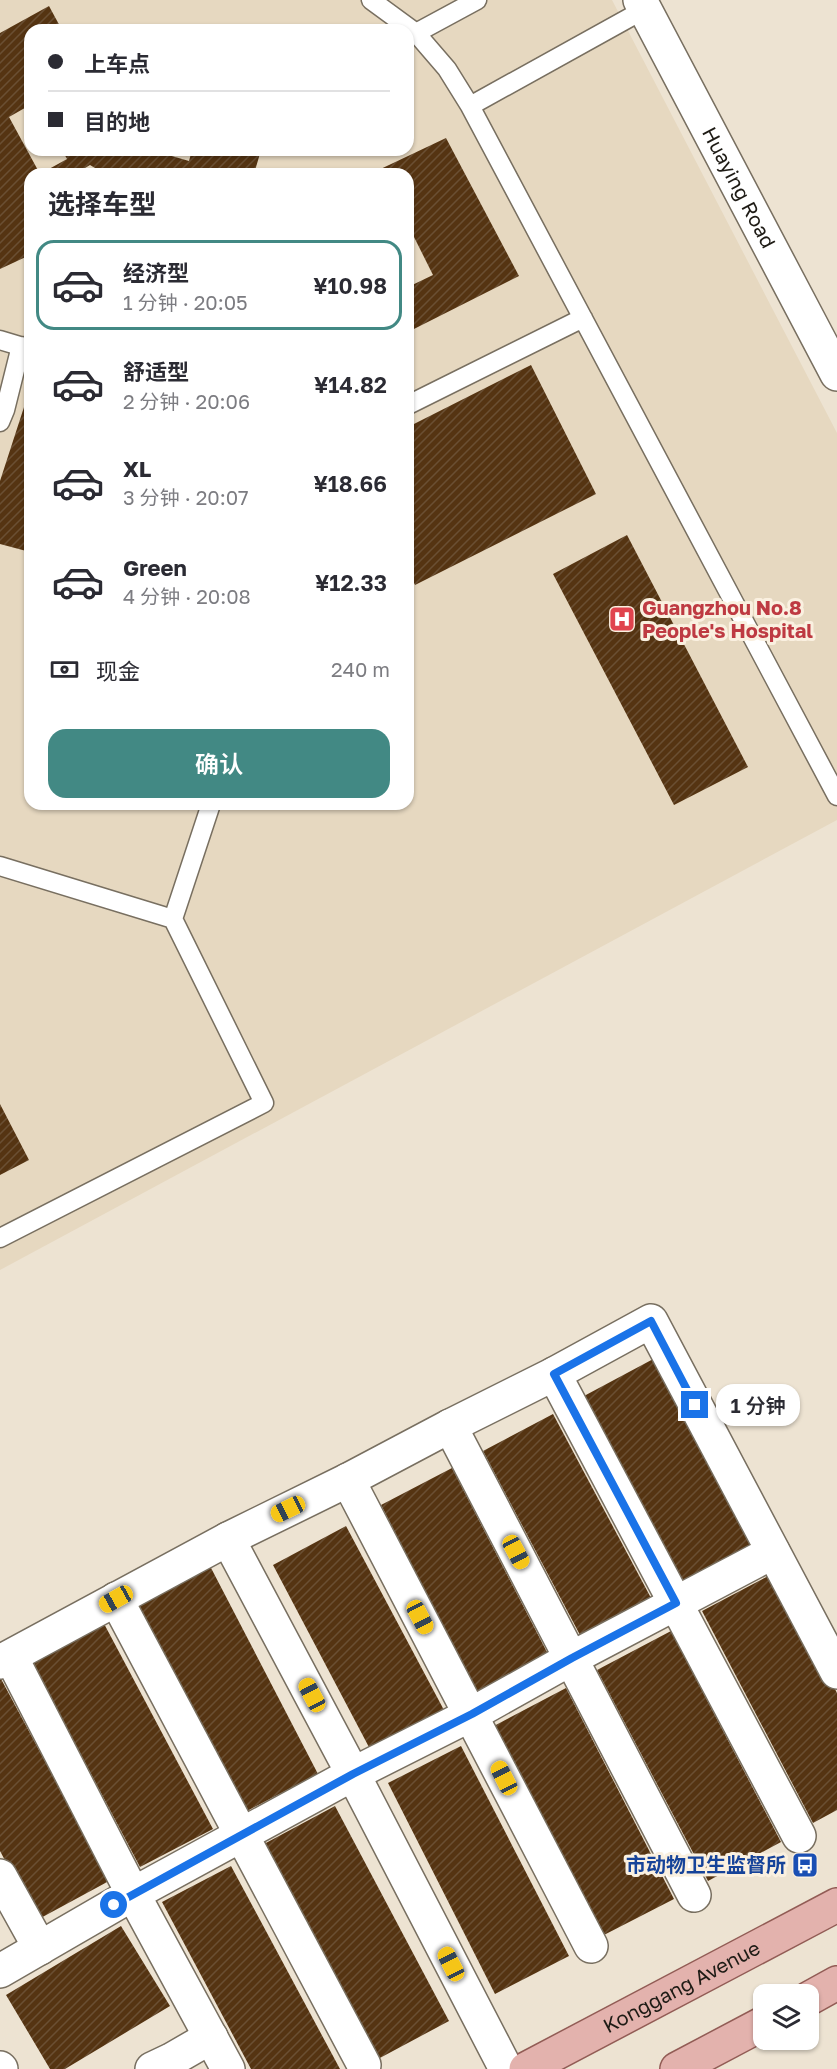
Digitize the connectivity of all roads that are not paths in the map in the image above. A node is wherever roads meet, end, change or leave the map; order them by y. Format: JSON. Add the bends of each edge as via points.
{"nodes":[{"id":1,"x":371,"y":0,"type":"edge"},
{"id":2,"x":477,"y":0,"type":"edge"},
{"id":3,"x":643,"y":5,"type":"edge"},
{"id":4,"x":404,"y":24,"type":"edge"},
{"id":5,"x":416,"y":33,"type":"joint"},
{"id":6,"x":470,"y":106,"type":"junction"},
{"id":7,"x":583,"y":318,"type":"junction"},
{"id":8,"x":0,"y":340,"type":"edge"},
{"id":9,"x":24,"y":347,"type":"edge"},
{"id":10,"x":24,"y":354,"type":"edge"},
{"id":11,"x":837,"y":374,"type":"edge"},
{"id":12,"x":414,"y":402,"type":"edge"},
{"id":13,"x":0,"y":422,"type":"edge"},
{"id":14,"x":837,"y":796,"type":"edge"},
{"id":15,"x":209,"y":810,"type":"edge"},
{"id":16,"x":0,"y":866,"type":"edge"},
{"id":17,"x":173,"y":919,"type":"junction"},
{"id":18,"x":0,"y":1238,"type":"edge"},
{"id":19,"x":554,"y":1374,"type":"junction"},
{"id":20,"x":450,"y":1426,"type":"junction"},
{"id":21,"x":348,"y":1480,"type":"junction"},
{"id":22,"x":228,"y":1539,"type":"junction"},
{"id":23,"x":773,"y":1552,"type":"junction"},
{"id":24,"x":116,"y":1599,"type":"junction"},
{"id":25,"x":676,"y":1603,"type":"junction"},
{"id":26,"x":572,"y":1658,"type":"junction"},
{"id":27,"x":5,"y":1659,"type":"edge"},
{"id":28,"x":837,"y":1672,"type":"edge"},
{"id":29,"x":472,"y":1714,"type":"junction"},
{"id":30,"x":353,"y":1774,"type":"junction"},
{"id":31,"x":241,"y":1836,"type":"junction"},
{"id":32,"x":799,"y":1836,"type":"dead end"},
{"id":33,"x":0,"y":1876,"type":"edge"},
{"id":34,"x":133,"y":1894,"type":"junction"},
{"id":35,"x":694,"y":1895,"type":"dead end"},
{"id":36,"x":837,"y":1905,"type":"edge"},
{"id":37,"x":591,"y":1946,"type":"dead end"},
{"id":38,"x":40,"y":1948,"type":"junction"},
{"id":39,"x":0,"y":1971,"type":"edge"},
{"id":40,"x":837,"y":1983,"type":"edge"},
{"id":41,"x":819,"y":1993,"type":"edge"},
{"id":42,"x":753,"y":2029,"type":"edge"},
{"id":43,"x":211,"y":2037,"type":"junction"},
{"id":44,"x":364,"y":2065,"type":"dead end"},
{"id":45,"x":152,"y":2069,"type":"edge"},
{"id":46,"x":228,"y":2069,"type":"edge"},
{"id":47,"x":506,"y":2069,"type":"edge"},
{"id":48,"x":526,"y":2069,"type":"edge"},
{"id":49,"x":677,"y":2069,"type":"edge"}],
"edges":[{"from":1,"to":4,"type":"lane"},
{"from":2,"to":5,"type":"lane"},
{"from":3,"to":6,"type":"lane"},
{"from":3,"to":11,"type":"street","name":"Huaying Road"},
{"from":5,"to":6,"type":"lane","via":[[447,69]]},
{"from":6,"to":7,"type":"lane"},
{"from":7,"to":12,"type":"lane"},
{"from":7,"to":14,"type":"lane"},
{"from":8,"to":9,"type":"lane"},
{"from":10,"to":13,"type":"lane"},
{"from":15,"to":17,"type":"lane"},
{"from":16,"to":17,"type":"lane"},
{"from":17,"to":18,"type":"lane","via":[[264,1103]]},
{"from":19,"to":20,"type":"street"},
{"from":19,"to":23,"type":"street","via":[[651,1321]]},
{"from":19,"to":25,"type":"street"},
{"from":20,"to":21,"type":"street"},
{"from":20,"to":26,"type":"street"},
{"from":21,"to":22,"type":"street"},
{"from":21,"to":29,"type":"street"},
{"from":22,"to":24,"type":"street"},
{"from":22,"to":30,"type":"street"},
{"from":23,"to":25,"type":"street"},
{"from":23,"to":28,"type":"street"},
{"from":24,"to":27,"type":"street"},
{"from":24,"to":31,"type":"street"},
{"from":25,"to":26,"type":"street"},
{"from":25,"to":32,"type":"street"},
{"from":26,"to":29,"type":"street"},
{"from":26,"to":35,"type":"street"},
{"from":27,"to":34,"type":"street"},
{"from":29,"to":30,"type":"street"},
{"from":29,"to":37,"type":"street"},
{"from":30,"to":31,"type":"street"},
{"from":30,"to":47,"type":"street"},
{"from":31,"to":34,"type":"street"},
{"from":31,"to":44,"type":"street"},
{"from":33,"to":38,"type":"street"},
{"from":34,"to":38,"type":"street"},
{"from":34,"to":43,"type":"street"},
{"from":36,"to":48,"type":"main road","name":"Konggang Avenue"},
{"from":38,"to":39,"type":"street"},
{"from":40,"to":41,"type":"main road"},
{"from":42,"to":49,"type":"main road"},
{"from":43,"to":45,"type":"street"},
{"from":43,"to":46,"type":"street"}]}
